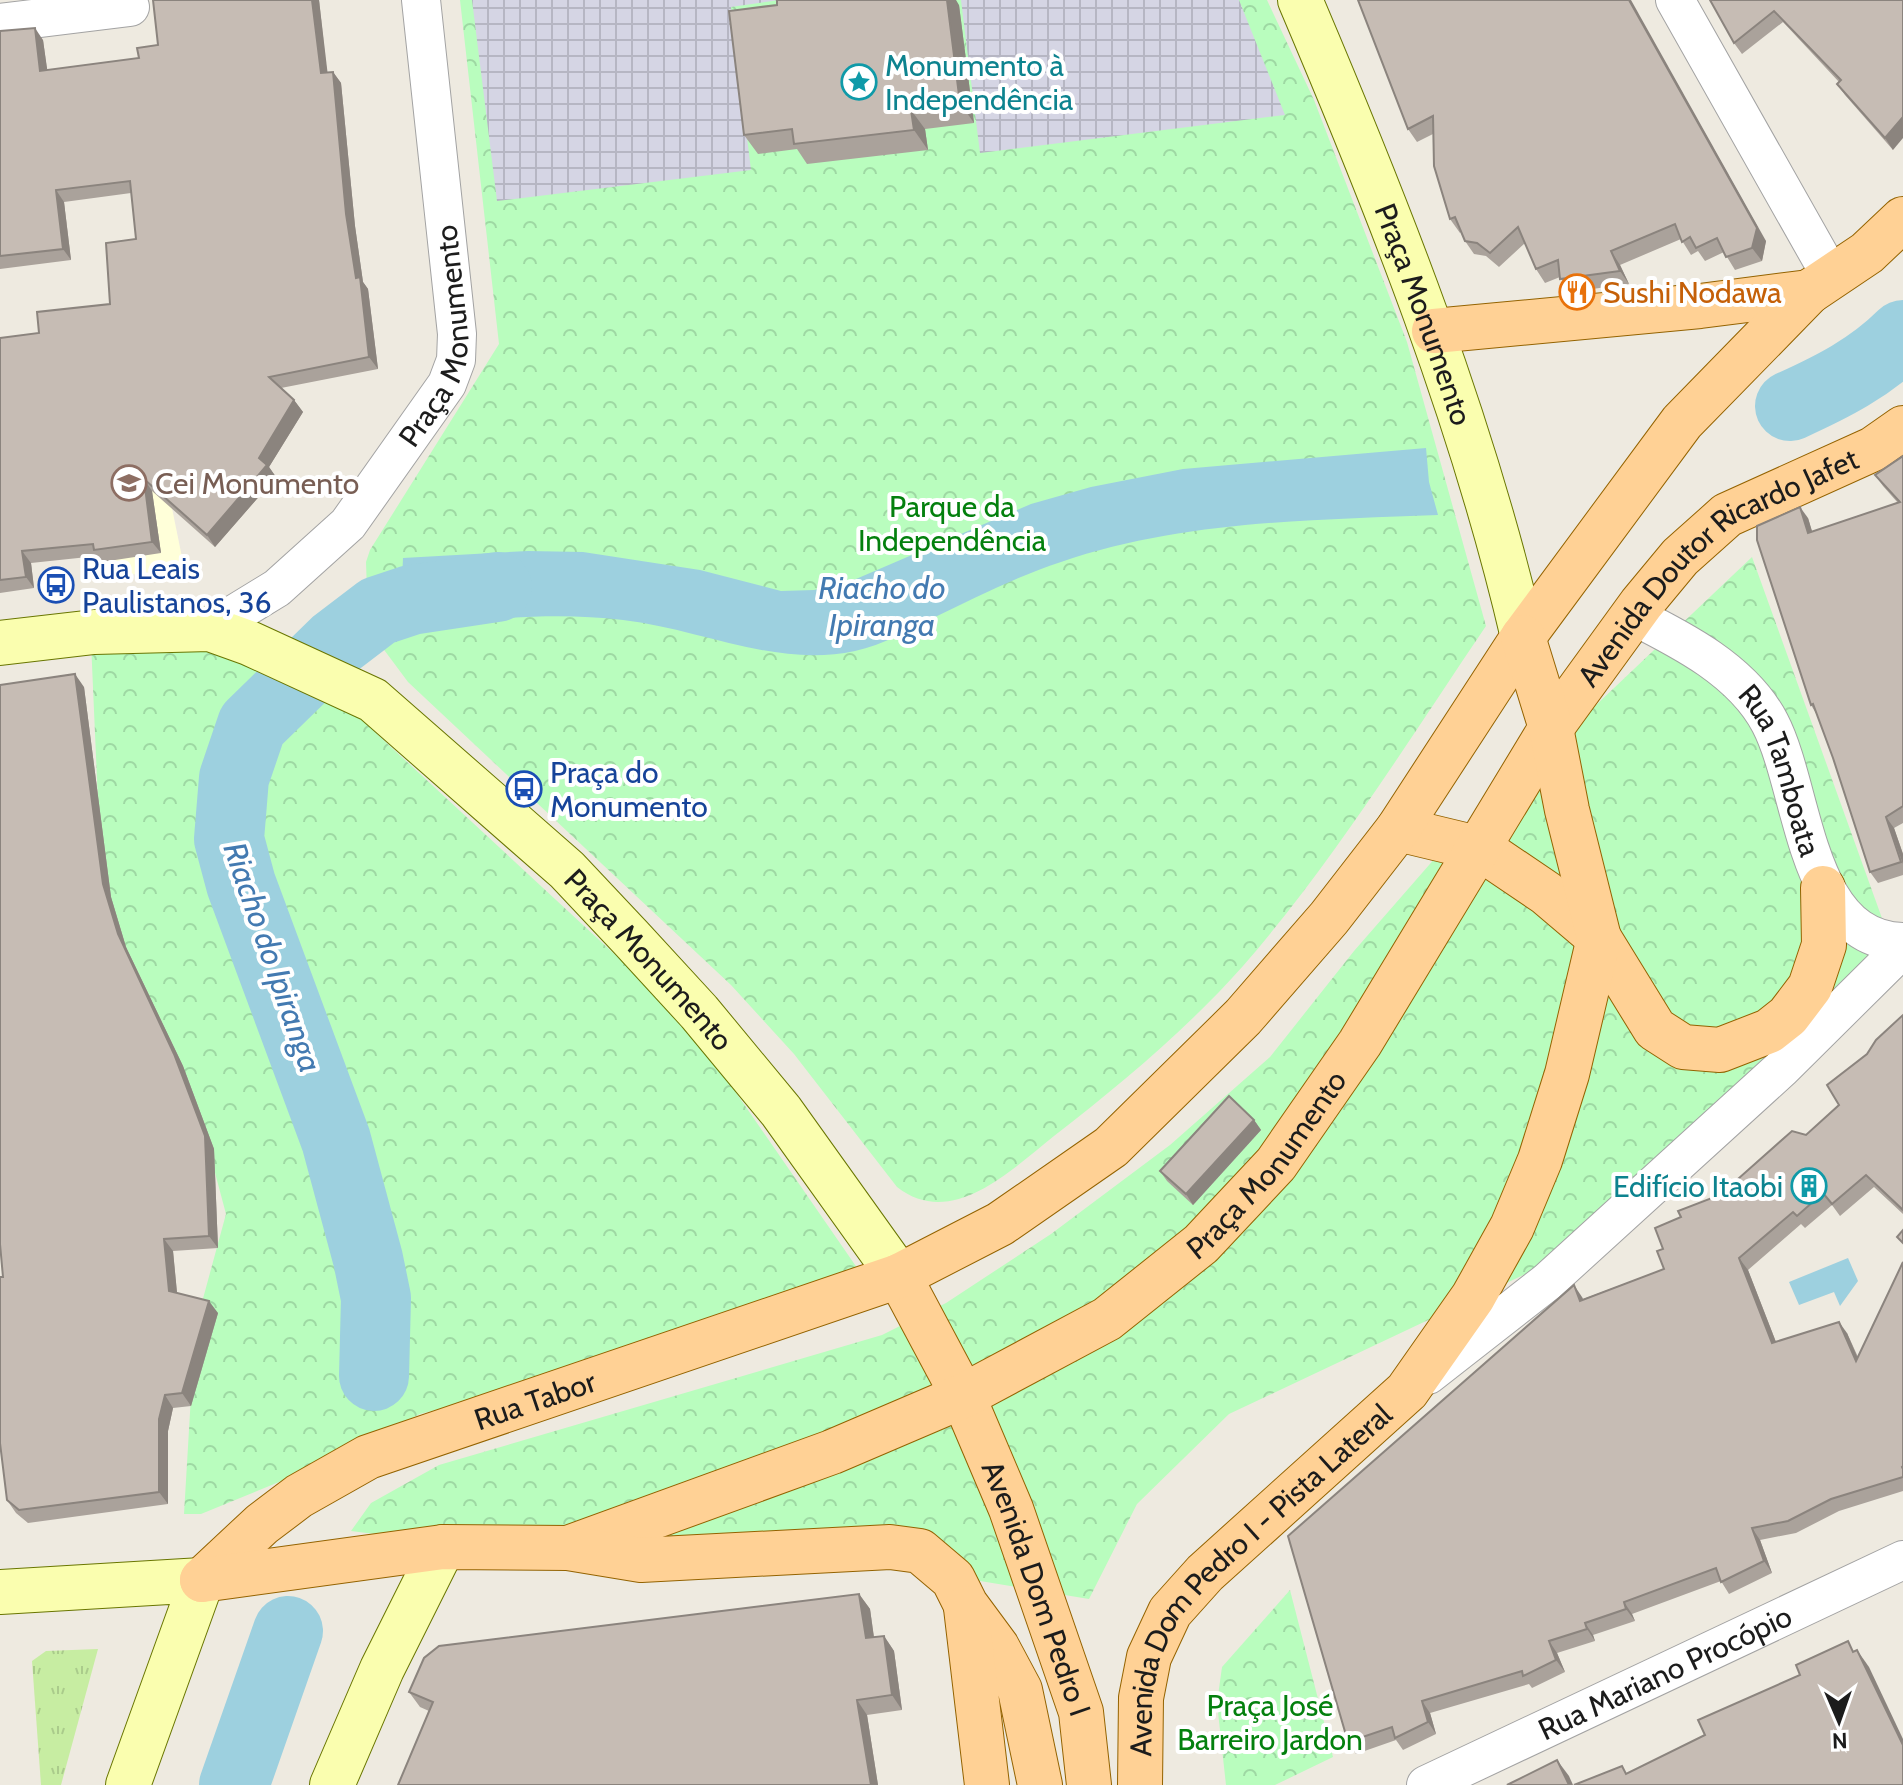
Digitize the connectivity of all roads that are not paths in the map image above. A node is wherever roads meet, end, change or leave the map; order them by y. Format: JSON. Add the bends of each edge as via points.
{"nodes":[{"id":1,"x":421,"y":0,"type":"edge"},
{"id":2,"x":1300,"y":0,"type":"edge"},
{"id":3,"x":1675,"y":0,"type":"edge"},
{"id":4,"x":130,"y":7,"type":"dead end"},
{"id":5,"x":0,"y":23,"type":"edge"},
{"id":6,"x":1903,"y":219,"type":"edge"},
{"id":7,"x":1820,"y":284,"type":"junction"},
{"id":8,"x":1434,"y":331,"type":"junction"},
{"id":9,"x":1903,"y":428,"type":"edge"},
{"id":10,"x":1632,"y":615,"type":"junction"},
{"id":11,"x":230,"y":636,"type":"junction"},
{"id":12,"x":1523,"y":637,"type":"junction"},
{"id":13,"x":0,"y":643,"type":"edge"},
{"id":14,"x":1551,"y":728,"type":"junction"},
{"id":15,"x":1398,"y":829,"type":"junction"},
{"id":16,"x":1481,"y":849,"type":"junction"},
{"id":17,"x":1823,"y":888,"type":"junction"},
{"id":18,"x":1599,"y":938,"type":"junction"},
{"id":19,"x":1903,"y":945,"type":"edge"},
{"id":20,"x":899,"y":1276,"type":"junction"},
{"id":21,"x":1407,"y":1391,"type":"junction"},
{"id":22,"x":963,"y":1396,"type":"junction"},
{"id":23,"x":443,"y":1547,"type":"junction"},
{"id":24,"x":568,"y":1548,"type":"junction"},
{"id":25,"x":1903,"y":1560,"type":"edge"},
{"id":26,"x":202,"y":1580,"type":"junction"},
{"id":27,"x":0,"y":1592,"type":"edge"},
{"id":28,"x":966,"y":1605,"type":"junction"},
{"id":29,"x":128,"y":1785,"type":"edge"},
{"id":30,"x":332,"y":1785,"type":"edge"},
{"id":31,"x":987,"y":1785,"type":"edge"},
{"id":32,"x":1040,"y":1785,"type":"edge"},
{"id":33,"x":1089,"y":1785,"type":"edge"},
{"id":34,"x":1140,"y":1785,"type":"edge"},
{"id":35,"x":1426,"y":1785,"type":"edge"}],
"edges":[{"from":1,"to":11,"type":"street","name":"Praça Monumento","via":[[457,334],[452,372],[348,524]]},
{"from":2,"to":8,"type":"main road","name":"Praça Monumento"},
{"from":3,"to":7,"type":"street"},
{"from":4,"to":5,"type":"street"},
{"from":6,"to":7,"type":"main road","via":[[1867,253]]},
{"from":7,"to":8,"type":"main road","via":[[1700,306]]},
{"from":7,"to":12,"type":"main road","via":[[1682,422]]},
{"from":8,"to":12,"type":"main road","name":"Praça Monumento"},
{"from":9,"to":10,"type":"main road","name":"Avenida Doutor Ricardo Jafet","via":[[1873,449],[1727,515],[1680,557]]},
{"from":10,"to":14,"type":"main road","name":"Avenida Doutor Ricardo Jafet"},
{"from":10,"to":17,"type":"street","name":"Rua Tamboata","via":[[1723,669],[1770,723]]},
{"from":11,"to":13,"type":"main road","via":[[94,632]]},
{"from":11,"to":20,"type":"main road","name":"Praça Monumento","via":[[373,700],[567,870],[699,1012],[781,1111]]},
{"from":12,"to":14,"type":"main road","name":"Praça Monumento"},
{"from":12,"to":15,"type":"main road"},
{"from":14,"to":16,"type":"main road","name":"Praça Monumento"},
{"from":14,"to":18,"type":"main road","name":"Praça Monumento"},
{"from":15,"to":16,"type":"main road"},
{"from":15,"to":20,"type":"main road","via":[[1243,1017],[1111,1147],[1000,1224]]},
{"from":16,"to":18,"type":"main road","via":[[1546,893]]},
{"from":16,"to":22,"type":"main road","name":"Praça Monumento","via":[[1360,1043],[1276,1164],[1201,1244],[1107,1319]]},
{"from":17,"to":18,"type":"main road","via":[[1824,945],[1810,987],[1769,1031],[1720,1050],[1683,1047],[1655,1029]]},
{"from":17,"to":19,"type":"street","name":"Rua Tamboata","via":[[1862,931]]},
{"from":18,"to":21,"type":"main road","name":"Praça Monumento","via":[[1555,1114],[1512,1227],[1473,1297]]},
{"from":19,"to":21,"type":"street","via":[[1781,1069],[1547,1282]]},
{"from":20,"to":22,"type":"main road","name":"Praça Monumento"},
{"from":20,"to":26,"type":"main road","name":"Rua Tabor","via":[[368,1457],[299,1496]]},
{"from":21,"to":34,"type":"main road","name":"Avenida Dom Pedro I - Pista Lateral","via":[[1205,1573],[1170,1612],[1145,1672],[1139,1717]]},
{"from":22,"to":24,"type":"main road","via":[[832,1452]]},
{"from":22,"to":33,"type":"main road","name":"Avenida Dom Pedro I","via":[[1016,1523],[1081,1712]]},
{"from":23,"to":24,"type":"main road"},
{"from":23,"to":26,"type":"main road"},
{"from":23,"to":30,"type":"main road"},
{"from":24,"to":28,"type":"main road","via":[[641,1560],[890,1547],[920,1551],[953,1579]]},
{"from":25,"to":35,"type":"street","name":"Rua Mariano Procópio"},
{"from":26,"to":27,"type":"main road"},
{"from":26,"to":29,"type":"main road"},
{"from":28,"to":31,"type":"main road"},
{"from":28,"to":32,"type":"main road","name":"Avenida Dom Pedro I","via":[[1020,1690]]}]}
